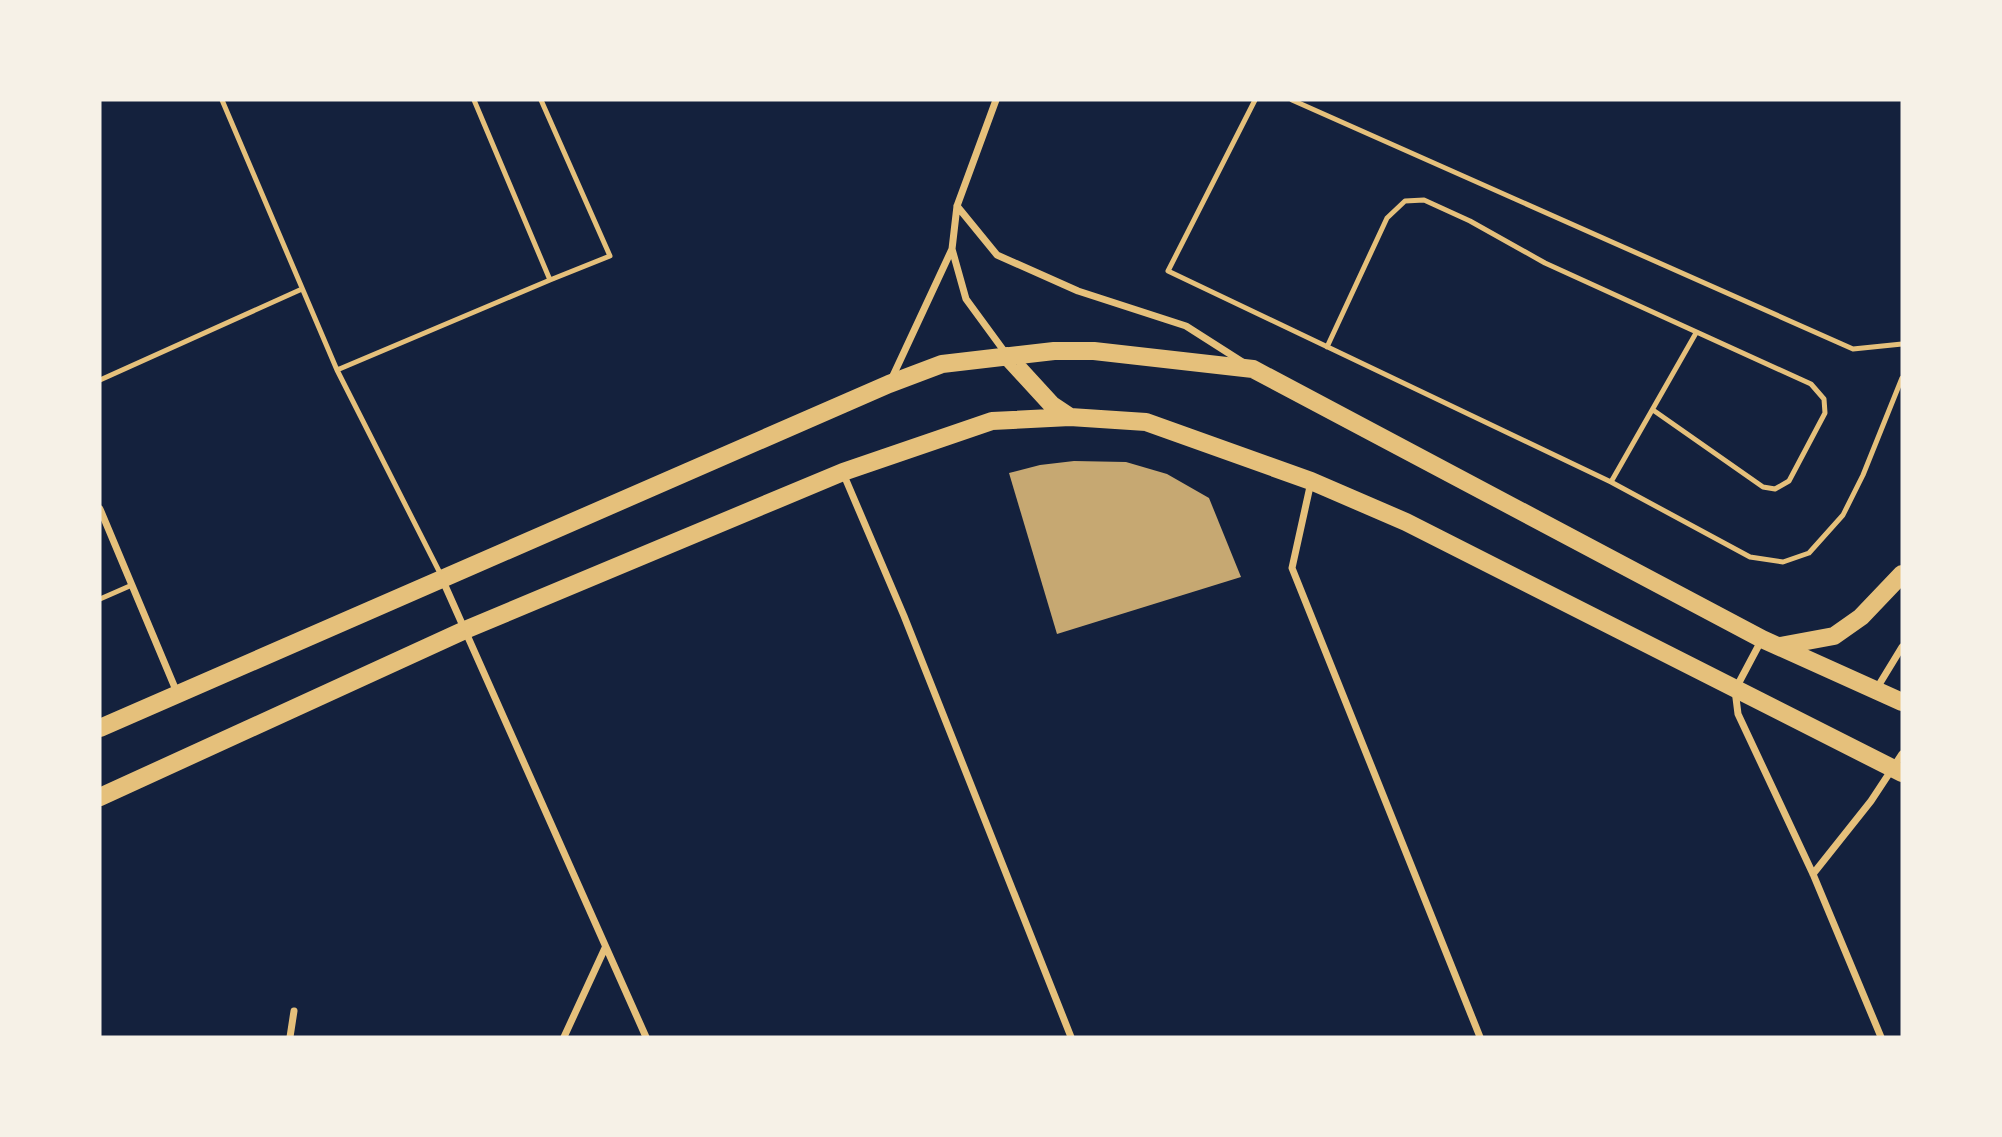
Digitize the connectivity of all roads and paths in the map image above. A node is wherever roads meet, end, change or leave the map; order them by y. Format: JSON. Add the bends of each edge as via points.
{"nodes":[{"id":1,"x":222,"y":100,"type":"edge"},
{"id":2,"x":474,"y":100,"type":"edge"},
{"id":3,"x":541,"y":100,"type":"edge"},
{"id":4,"x":996,"y":100,"type":"edge"},
{"id":5,"x":1255,"y":100,"type":"edge"},
{"id":6,"x":1292,"y":100,"type":"edge"},
{"id":7,"x":957,"y":206,"type":"junction"},
{"id":8,"x":952,"y":248,"type":"junction"},
{"id":9,"x":550,"y":280,"type":"junction"},
{"id":10,"x":302,"y":289,"type":"junction"},
{"id":11,"x":1696,"y":333,"type":"junction"},
{"id":12,"x":1902,"y":344,"type":"edge"},
{"id":13,"x":1327,"y":347,"type":"junction"},
{"id":14,"x":1007,"y":356,"type":"junction"},
{"id":15,"x":1253,"y":369,"type":"junction"},
{"id":16,"x":337,"y":370,"type":"junction"},
{"id":17,"x":1902,"y":378,"type":"edge"},
{"id":18,"x":100,"y":380,"type":"edge"},
{"id":19,"x":889,"y":384,"type":"junction"},
{"id":20,"x":1900,"y":390,"type":"edge"},
{"id":21,"x":1653,"y":410,"type":"junction"},
{"id":22,"x":1070,"y":416,"type":"junction"},
{"id":23,"x":843,"y":472,"type":"junction"},
{"id":24,"x":1311,"y":481,"type":"junction"},
{"id":25,"x":1611,"y":482,"type":"junction"},
{"id":26,"x":100,"y":509,"type":"edge"},
{"id":27,"x":1902,"y":574,"type":"edge"},
{"id":28,"x":443,"y":579,"type":"junction"},
{"id":29,"x":132,"y":585,"type":"junction"},
{"id":30,"x":100,"y":599,"type":"edge"},
{"id":31,"x":465,"y":630,"type":"junction"},
{"id":32,"x":1762,"y":639,"type":"junction"},
{"id":33,"x":1780,"y":646,"type":"junction"},
{"id":34,"x":1902,"y":647,"type":"edge"},
{"id":35,"x":1735,"y":690,"type":"junction"},
{"id":36,"x":1876,"y":690,"type":"junction"},
{"id":37,"x":178,"y":695,"type":"junction"},
{"id":38,"x":1902,"y":702,"type":"edge"},
{"id":39,"x":100,"y":729,"type":"edge"},
{"id":40,"x":1900,"y":765,"type":"edge"},
{"id":41,"x":100,"y":797,"type":"edge"},
{"id":42,"x":1813,"y":874,"type":"junction"},
{"id":43,"x":605,"y":948,"type":"junction"},
{"id":44,"x":294,"y":1011,"type":"dead end"},
{"id":45,"x":290,"y":1037,"type":"edge"},
{"id":46,"x":564,"y":1037,"type":"edge"},
{"id":47,"x":646,"y":1037,"type":"edge"},
{"id":48,"x":1071,"y":1037,"type":"edge"},
{"id":49,"x":1480,"y":1037,"type":"edge"},
{"id":50,"x":1881,"y":1037,"type":"edge"}],
"edges":[{"from":1,"to":10,"type":"lane"},
{"from":2,"to":9,"type":"lane"},
{"from":3,"to":9,"type":"lane","via":[[610,256]]},
{"from":4,"to":7,"type":"street"},
{"from":5,"to":13,"type":"lane","via":[[1168,271]]},
{"from":6,"to":12,"type":"lane","via":[[1853,349]]},
{"from":7,"to":8,"type":"street"},
{"from":7,"to":15,"type":"street","via":[[997,255],[1078,291],[1186,326]]},
{"from":8,"to":14,"type":"street","via":[[966,299]]},
{"from":8,"to":19,"type":"street"},
{"from":9,"to":16,"type":"lane"},
{"from":10,"to":16,"type":"lane"},
{"from":10,"to":18,"type":"lane"},
{"from":11,"to":13,"type":"lane","via":[[1424,200],[1405,201],[1387,218]]},
{"from":11,"to":21,"type":"lane"},
{"from":11,"to":21,"type":"lane","via":[[1811,384],[1824,399],[1825,413],[1789,481],[1775,489],[1763,487]]},
{"from":13,"to":25,"type":"lane"},
{"from":14,"to":15,"type":"main road","via":[[1094,351]]},
{"from":14,"to":19,"type":"main road","via":[[942,364]]},
{"from":14,"to":22,"type":"main road","via":[[1052,405]]},
{"from":15,"to":32,"type":"main road"},
{"from":16,"to":28,"type":"lane"},
{"from":17,"to":20,"type":"lane"},
{"from":19,"to":28,"type":"main road"},
{"from":20,"to":25,"type":"lane","via":[[1843,515],[1809,553],[1783,562],[1749,557]]},
{"from":21,"to":25,"type":"lane"},
{"from":22,"to":23,"type":"main road","via":[[992,421]]},
{"from":22,"to":24,"type":"main road","via":[[1146,422]]},
{"from":23,"to":31,"type":"main road"},
{"from":23,"to":48,"type":"street"},
{"from":24,"to":35,"type":"main road","via":[[1406,522]]},
{"from":24,"to":49,"type":"street","via":[[1292,568]]},
{"from":26,"to":29,"type":"street"},
{"from":27,"to":33,"type":"main road","via":[[1861,617],[1834,636]]},
{"from":28,"to":31,"type":"street"},
{"from":28,"to":37,"type":"main road"},
{"from":29,"to":30,"type":"lane"},
{"from":29,"to":37,"type":"street"},
{"from":31,"to":41,"type":"main road"},
{"from":31,"to":43,"type":"street"},
{"from":32,"to":33,"type":"main road"},
{"from":32,"to":35,"type":"street"},
{"from":33,"to":36,"type":"main road"},
{"from":34,"to":36,"type":"street"},
{"from":35,"to":40,"type":"main road"},
{"from":35,"to":42,"type":"street","via":[[1738,714]]},
{"from":36,"to":38,"type":"main road"},
{"from":37,"to":39,"type":"main road"},
{"from":40,"to":42,"type":"street"},
{"from":42,"to":50,"type":"street"},
{"from":43,"to":46,"type":"street"},
{"from":43,"to":47,"type":"street"},
{"from":44,"to":45,"type":"street"}]}
